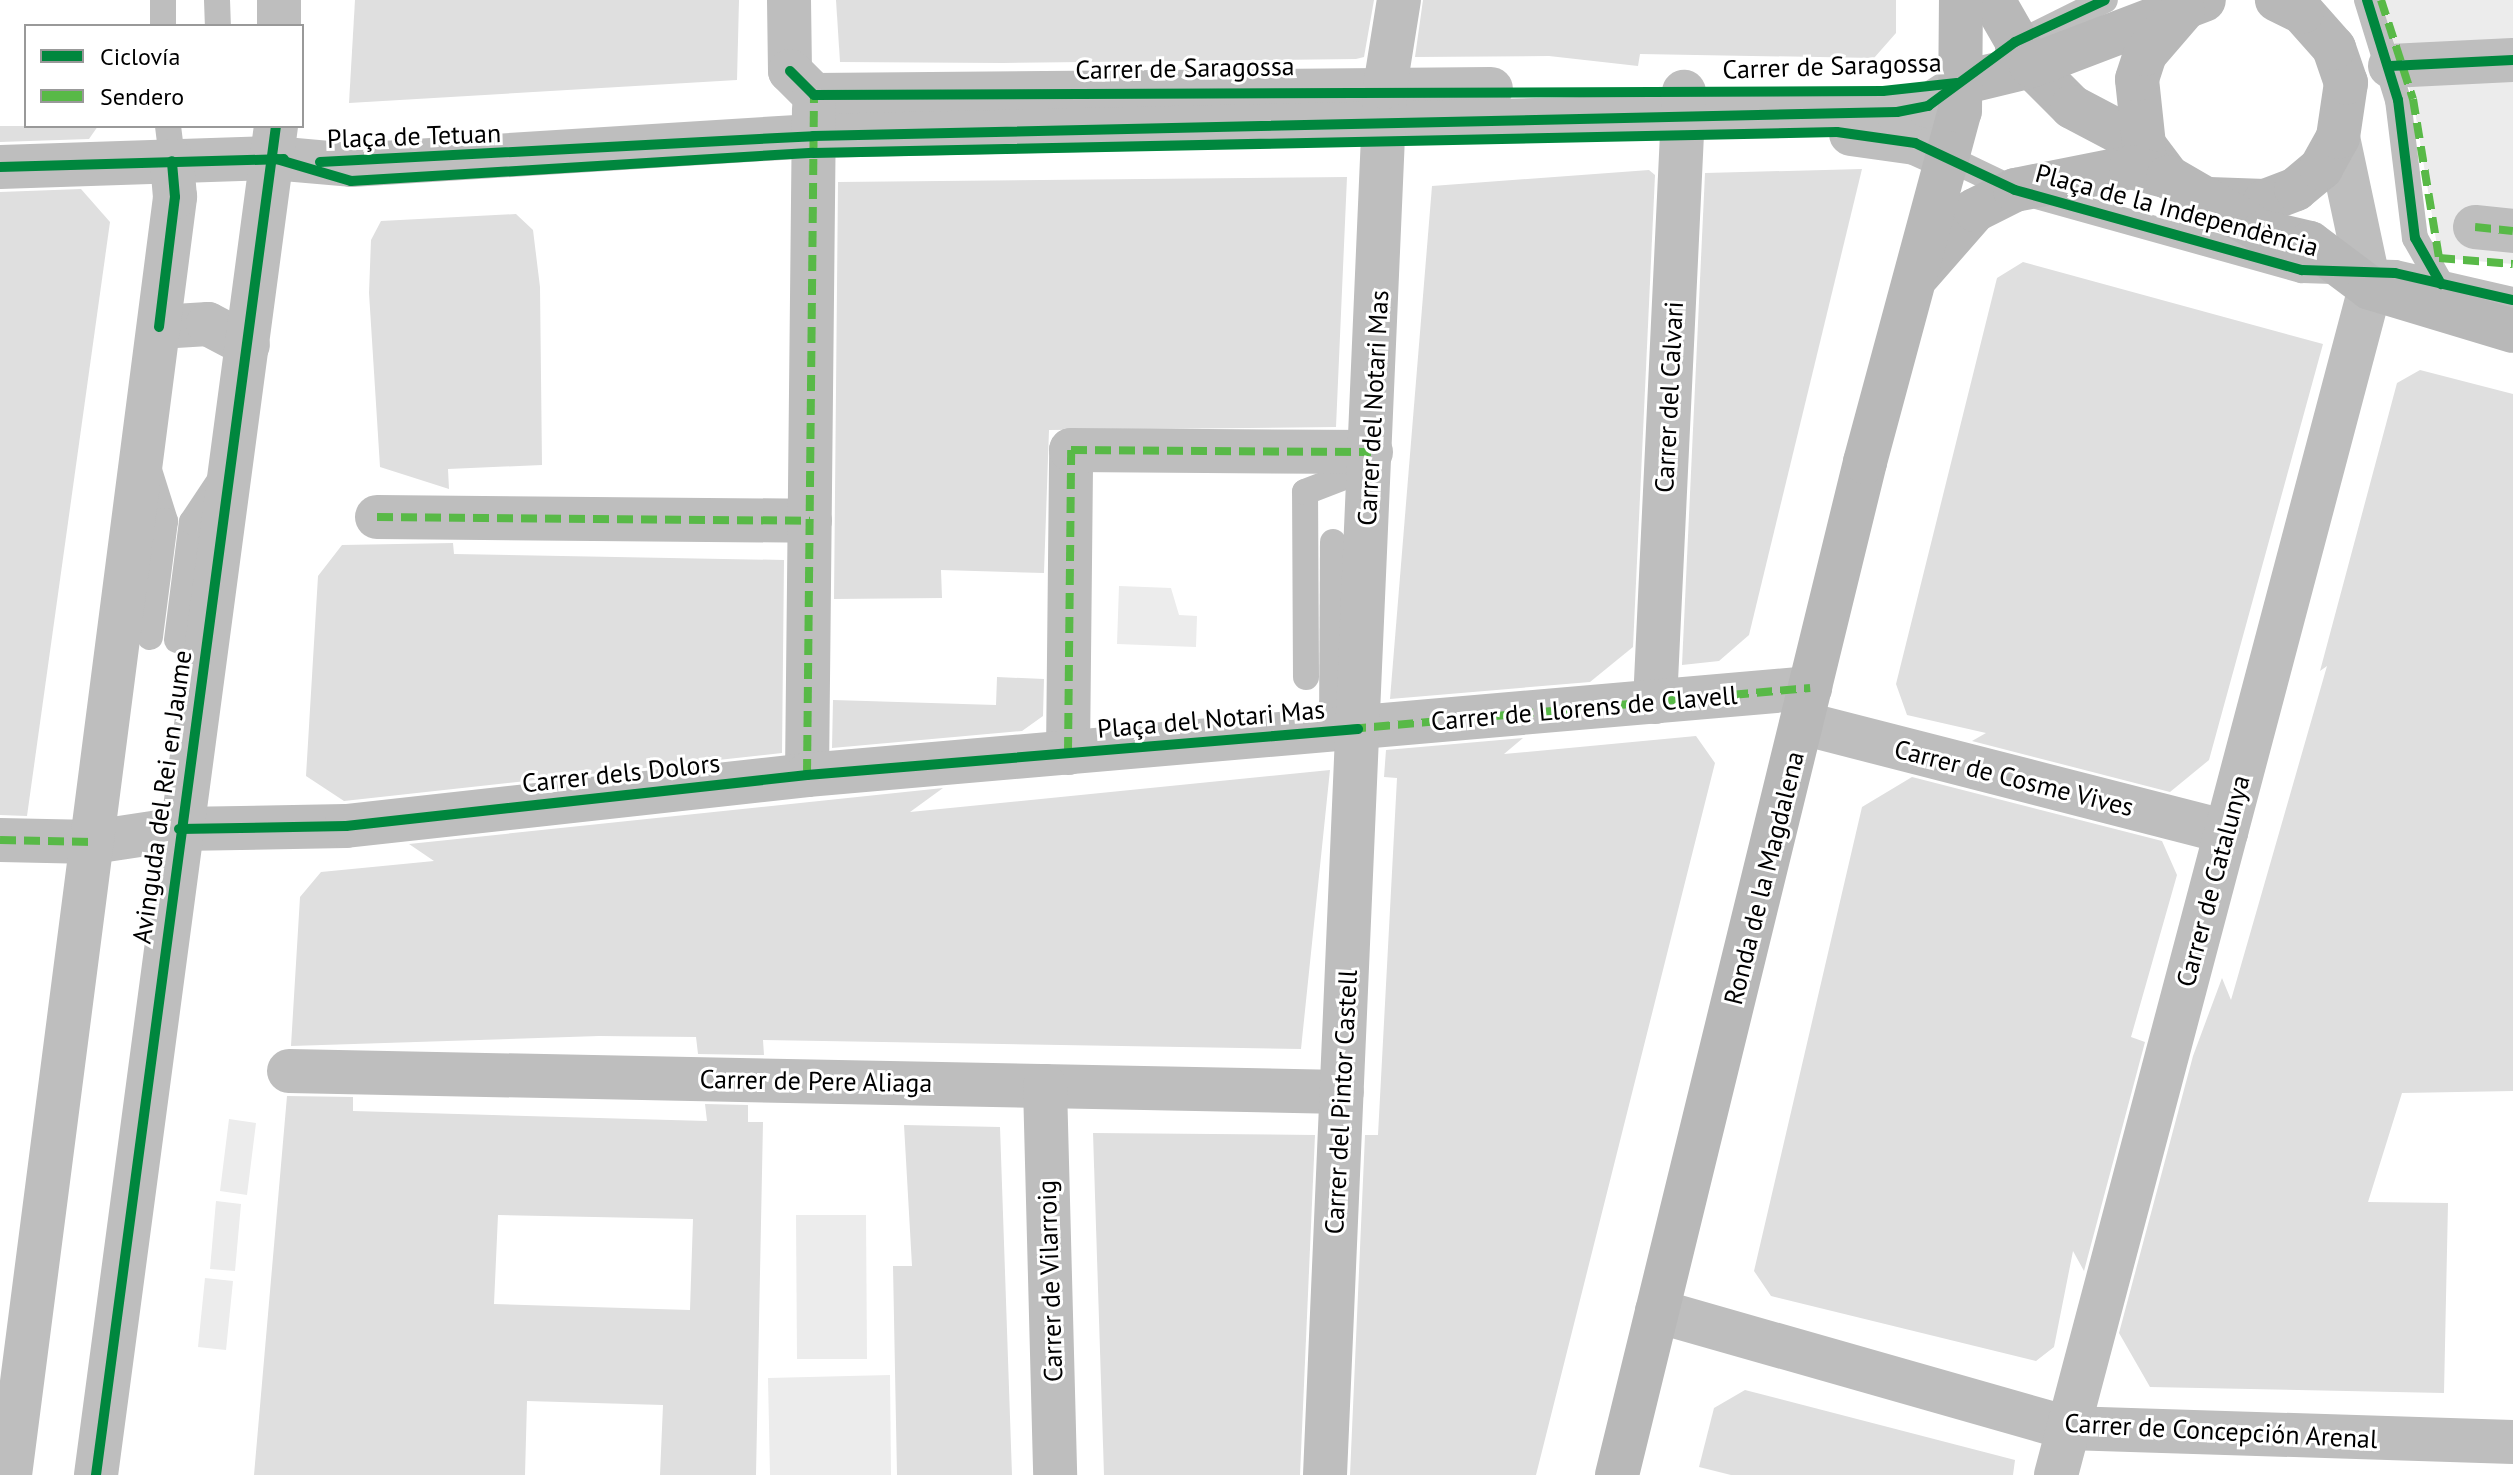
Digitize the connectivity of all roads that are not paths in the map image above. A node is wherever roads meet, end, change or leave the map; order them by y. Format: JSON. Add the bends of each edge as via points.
{"nodes":[{"id":1,"x":163,"y":0,"type":"edge"},
{"id":2,"x":217,"y":0,"type":"edge"},
{"id":3,"x":279,"y":0,"type":"edge"},
{"id":4,"x":789,"y":0,"type":"edge"},
{"id":5,"x":1399,"y":0,"type":"edge"},
{"id":6,"x":1961,"y":0,"type":"edge"},
{"id":7,"x":1993,"y":0,"type":"edge"},
{"id":8,"x":2105,"y":0,"type":"edge"},
{"id":9,"x":2277,"y":0,"type":"edge"},
{"id":10,"x":2334,"y":0,"type":"edge"},
{"id":11,"x":2367,"y":0,"type":"edge"},
{"id":12,"x":2194,"y":4,"type":"edge"},
{"id":13,"x":163,"y":24,"type":"edge"},
{"id":14,"x":218,"y":24,"type":"edge"},
{"id":15,"x":279,"y":24,"type":"edge"},
{"id":16,"x":2023,"y":54,"type":"junction"},
{"id":17,"x":2513,"y":60,"type":"edge"},
{"id":18,"x":2390,"y":66,"type":"junction"},
{"id":19,"x":1965,"y":82,"type":"junction"},
{"id":20,"x":2346,"y":83,"type":"junction"},
{"id":21,"x":1683,"y":113,"type":"junction"},
{"id":22,"x":808,"y":114,"type":"junction"},
{"id":23,"x":1385,"y":116,"type":"junction"},
{"id":24,"x":267,"y":137,"type":"edge"},
{"id":25,"x":2338,"y":137,"type":"junction"},
{"id":26,"x":170,"y":144,"type":"edge"},
{"id":27,"x":1946,"y":157,"type":"junction"},
{"id":28,"x":0,"y":167,"type":"edge"},
{"id":29,"x":2170,"y":173,"type":"junction"},
{"id":30,"x":2015,"y":190,"type":"junction"},
{"id":31,"x":2363,"y":278,"type":"junction"},
{"id":32,"x":1912,"y":282,"type":"junction"},
{"id":33,"x":2441,"y":284,"type":"junction"},
{"id":34,"x":2513,"y":300,"type":"edge"},
{"id":35,"x":159,"y":327,"type":"junction"},
{"id":36,"x":2513,"y":331,"type":"edge"},
{"id":37,"x":248,"y":345,"type":"junction"},
{"id":38,"x":143,"y":452,"type":"junction"},
{"id":39,"x":1370,"y":460,"type":"junction"},
{"id":40,"x":231,"y":463,"type":"junction"},
{"id":41,"x":377,"y":517,"type":"dead end"},
{"id":42,"x":810,"y":521,"type":"junction"},
{"id":43,"x":1333,"y":542,"type":"dead end"},
{"id":44,"x":150,"y":637,"type":"dead end"},
{"id":45,"x":177,"y":640,"type":"dead end"},
{"id":46,"x":1306,"y":677,"type":"dead end"},
{"id":47,"x":1655,"y":702,"type":"junction"},
{"id":48,"x":1806,"y":706,"type":"junction"},
{"id":49,"x":1345,"y":730,"type":"junction"},
{"id":50,"x":1068,"y":753,"type":"junction"},
{"id":51,"x":807,"y":775,"type":"junction"},
{"id":52,"x":179,"y":829,"type":"junction"},
{"id":53,"x":2226,"y":832,"type":"junction"},
{"id":54,"x":0,"y":840,"type":"edge"},
{"id":55,"x":93,"y":842,"type":"junction"},
{"id":56,"x":289,"y":1071,"type":"dead end"},
{"id":57,"x":1045,"y":1086,"type":"junction"},
{"id":58,"x":1342,"y":1092,"type":"junction"},
{"id":59,"x":1657,"y":1311,"type":"junction"},
{"id":60,"x":2068,"y":1428,"type":"junction"},
{"id":61,"x":2513,"y":1442,"type":"edge"},
{"id":62,"x":10,"y":1475,"type":"edge"},
{"id":63,"x":96,"y":1475,"type":"edge"},
{"id":64,"x":1055,"y":1475,"type":"edge"},
{"id":65,"x":1325,"y":1475,"type":"edge"},
{"id":66,"x":1617,"y":1475,"type":"edge"},
{"id":67,"x":2056,"y":1475,"type":"edge"}],
"edges":[{"from":1,"to":13,"type":"lane"},
{"from":2,"to":14,"type":"lane"},
{"from":3,"to":15,"type":"street"},
{"from":4,"to":22,"type":"street"},
{"from":5,"to":23,"type":"street","name":"Carrer del Notari Mas"},
{"from":6,"to":19,"type":"street","name":"Ronda de la Magdalena"},
{"from":7,"to":16,"type":"street"},
{"from":8,"to":16,"type":"lane","name":"Plaça de la Independència"},
{"from":9,"to":20,"type":"street","via":[[2320,28]]},
{"from":10,"to":20,"type":"street","name":"Plaça de la Independència"},
{"from":11,"to":18,"type":"lane"},
{"from":12,"to":16,"type":"street","name":"Plaça de la Independència"},
{"from":12,"to":29,"type":"street","name":"Plaça de la Independència","via":[[2162,28],[2137,79]]},
{"from":16,"to":19,"type":"street","name":"Plaça de la Independència"},
{"from":16,"to":29,"type":"street","name":"Plaça de la Independència","via":[[2072,107]]},
{"from":17,"to":18,"type":"street"},
{"from":18,"to":33,"type":"lane","via":[[2415,238]]},
{"from":19,"to":21,"type":"street","name":"Carrer de Saragossa"},
{"from":19,"to":27,"type":"street","name":"Ronda de la Magdalena"},
{"from":20,"to":25,"type":"street","name":"Plaça de la Independència"},
{"from":21,"to":23,"type":"street","name":"Carrer de Saragossa"},
{"from":21,"to":27,"type":"street","name":"Carrer de Saragossa","via":[[1915,143]]},
{"from":21,"to":47,"type":"street","name":"Carrer del Calvari"},
{"from":22,"to":23,"type":"street","name":"Carrer de Saragossa"},
{"from":22,"to":23,"type":"street","name":"Carrer de Saragossa"},
{"from":22,"to":24,"type":"street","name":"Plaça de Tetuan","via":[[351,165]]},
{"from":22,"to":42,"type":"street"},
{"from":23,"to":39,"type":"street","name":"Carrer del Notari Mas"},
{"from":24,"to":26,"type":"street","name":"Plaça de Tetuan"},
{"from":24,"to":37,"type":"street","name":"Avinguda del Rei en Jaume"},
{"from":25,"to":29,"type":"street","name":"Plaça de la Independència","via":[[2321,168],[2296,189],[2243,203]]},
{"from":25,"to":31,"type":"street","name":"Plaça de la Independència"},
{"from":26,"to":28,"type":"street","name":"Plaça de Tetuan"},
{"from":26,"to":35,"type":"street","via":[[175,197]]},
{"from":27,"to":30,"type":"lane","name":"Plaça de la Independència"},
{"from":27,"to":32,"type":"street","name":"Ronda de la Magdalena"},
{"from":29,"to":30,"type":"street","name":"Plaça de la Independència","via":[[2131,167]]},
{"from":29,"to":31,"type":"street","name":"Plaça de la Independència","via":[[2249,226],[2310,243]]},
{"from":30,"to":31,"type":"lane","name":"Plaça de la Independència","via":[[2302,270]]},
{"from":30,"to":32,"type":"street","name":"Ronda de la Magdalena","via":[[1975,210]]},
{"from":31,"to":33,"type":"lane","name":"Plaça de la Independència"},
{"from":31,"to":36,"type":"street"},
{"from":31,"to":53,"type":"street","name":"Carrer de Catalunya"},
{"from":32,"to":48,"type":"street","name":"Ronda de la Magdalena"},
{"from":33,"to":34,"type":"lane","name":"Plaça de la Independència"},
{"from":35,"to":37,"type":"street","via":[[208,324]]},
{"from":35,"to":38,"type":"street"},
{"from":37,"to":40,"type":"street","name":"Avinguda del Rei en Jaume"},
{"from":38,"to":44,"type":"lane","via":[[165,521]]},
{"from":38,"to":55,"type":"street"},
{"from":39,"to":46,"type":"lane","via":[[1305,492]]},
{"from":39,"to":49,"type":"street","name":"Carrer del Notari Mas"},
{"from":39,"to":50,"type":"street","name":"Plaça del Notari Mas","via":[[1071,450]]},
{"from":40,"to":45,"type":"lane","via":[[192,522]]},
{"from":40,"to":52,"type":"street","name":"Avinguda del Rei en Jaume"},
{"from":41,"to":42,"type":"street"},
{"from":42,"to":51,"type":"street"},
{"from":43,"to":49,"type":"lane"},
{"from":47,"to":48,"type":"street","name":"Carrer de Llorens de Clavell"},
{"from":47,"to":49,"type":"street","name":"Carrer de Llorens de Clavell"},
{"from":48,"to":53,"type":"street","name":"Carrer de Cosme Vives"},
{"from":48,"to":59,"type":"street","name":"Ronda de la Magdalena"},
{"from":49,"to":50,"type":"street","name":"Plaça del Notari Mas"},
{"from":49,"to":58,"type":"street","name":"Carrer del Pintor Castell"},
{"from":50,"to":51,"type":"street","name":"Carrer dels Dolors"},
{"from":51,"to":52,"type":"street","name":"Carrer dels Dolors","via":[[346,826]]},
{"from":52,"to":55,"type":"street","name":"Avinguda del Rei en Jaume"},
{"from":52,"to":63,"type":"street","name":"Avinguda del Rei en Jaume"},
{"from":53,"to":60,"type":"street","name":"Carrer de Catalunya"},
{"from":54,"to":55,"type":"street","name":"Avinguda del Rei en Jaume"},
{"from":55,"to":62,"type":"street"},
{"from":56,"to":57,"type":"street","name":"Carrer de Pere Aliaga"},
{"from":57,"to":58,"type":"street","name":"Carrer de Pere Aliaga"},
{"from":57,"to":64,"type":"street","name":"Carrer de Vilarroig"},
{"from":58,"to":65,"type":"street","name":"Carrer del Pintor Castell"},
{"from":59,"to":60,"type":"street","name":"Carrer de Concepción Arenal"},
{"from":59,"to":66,"type":"street","name":"Ronda de la Magdalena"},
{"from":60,"to":61,"type":"street","name":"Carrer de Concepción Arenal"},
{"from":60,"to":67,"type":"street","name":"Carrer de Catalunya"}]}
